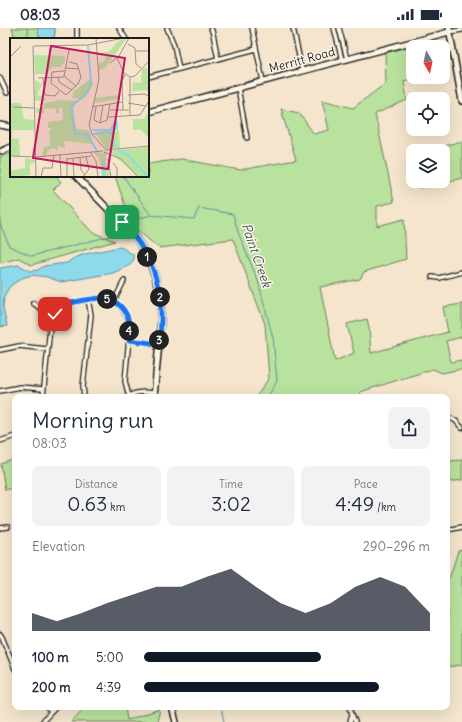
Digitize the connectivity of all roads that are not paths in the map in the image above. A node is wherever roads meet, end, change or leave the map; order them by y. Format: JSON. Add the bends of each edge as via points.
{"nodes":[{"id":1,"x":119,"y":28,"type":"edge"},
{"id":2,"x":167,"y":28,"type":"edge"},
{"id":3,"x":211,"y":28,"type":"edge"},
{"id":4,"x":252,"y":28,"type":"edge"},
{"id":5,"x":293,"y":28,"type":"edge"},
{"id":6,"x":334,"y":28,"type":"edge"},
{"id":7,"x":339,"y":28,"type":"edge"},
{"id":8,"x":449,"y":30,"type":"edge"},
{"id":9,"x":462,"y":30,"type":"edge"},
{"id":10,"x":125,"y":38,"type":"edge"},
{"id":11,"x":256,"y":49,"type":"junction"},
{"id":12,"x":218,"y":59,"type":"junction"},
{"id":13,"x":344,"y":59,"type":"junction"},
{"id":14,"x":179,"y":69,"type":"junction"},
{"id":15,"x":302,"y":70,"type":"junction"},
{"id":16,"x":0,"y":78,"type":"edge"},
{"id":17,"x":149,"y":78,"type":"edge"},
{"id":18,"x":263,"y":81,"type":"junction"},
{"id":19,"x":238,"y":88,"type":"junction"},
{"id":20,"x":7,"y":94,"type":"dead end"},
{"id":21,"x":462,"y":102,"type":"edge"},
{"id":22,"x":149,"y":112,"type":"edge"},
{"id":23,"x":0,"y":125,"type":"edge"},
{"id":24,"x":10,"y":127,"type":"edge"},
{"id":25,"x":247,"y":138,"type":"dead end"},
{"id":26,"x":77,"y":177,"type":"edge"},
{"id":27,"x":462,"y":272,"type":"edge"},
{"id":28,"x":432,"y":277,"type":"dead end"},
{"id":29,"x":124,"y":281,"type":"dead end"},
{"id":30,"x":88,"y":300,"type":"junction"},
{"id":31,"x":114,"y":301,"type":"junction"},
{"id":32,"x":33,"y":303,"type":"dead end"},
{"id":33,"x":53,"y":317,"type":"junction"},
{"id":34,"x":129,"y":340,"type":"junction"},
{"id":35,"x":159,"y":344,"type":"junction"},
{"id":36,"x":47,"y":349,"type":"junction"},
{"id":37,"x":0,"y":350,"type":"edge"},
{"id":38,"x":43,"y":389,"type":"junction"},
{"id":39,"x":0,"y":391,"type":"edge"},
{"id":40,"x":43,"y":394,"type":"edge"},
{"id":41,"x":84,"y":394,"type":"edge"},
{"id":42,"x":128,"y":394,"type":"edge"},
{"id":43,"x":131,"y":394,"type":"edge"},
{"id":44,"x":144,"y":394,"type":"edge"},
{"id":45,"x":154,"y":394,"type":"edge"},
{"id":46,"x":450,"y":418,"type":"edge"},
{"id":47,"x":462,"y":428,"type":"edge"},
{"id":48,"x":12,"y":437,"type":"edge"},
{"id":49,"x":0,"y":442,"type":"edge"},
{"id":50,"x":8,"y":527,"type":"dead end"},
{"id":51,"x":462,"y":527,"type":"edge"},
{"id":52,"x":0,"y":528,"type":"edge"},
{"id":53,"x":450,"y":529,"type":"edge"},
{"id":54,"x":0,"y":634,"type":"edge"},
{"id":55,"x":12,"y":662,"type":"edge"},
{"id":56,"x":173,"y":710,"type":"edge"},
{"id":57,"x":351,"y":710,"type":"edge"},
{"id":58,"x":52,"y":712,"type":"edge"},
{"id":59,"x":352,"y":714,"type":"junction"},
{"id":60,"x":42,"y":722,"type":"edge"},
{"id":61,"x":176,"y":722,"type":"edge"},
{"id":62,"x":350,"y":722,"type":"edge"},
{"id":63,"x":355,"y":722,"type":"edge"}],
"edges":[{"from":1,"to":10,"type":"street"},
{"from":2,"to":14,"type":"street"},
{"from":3,"to":12,"type":"street"},
{"from":4,"to":11,"type":"street"},
{"from":5,"to":15,"type":"street"},
{"from":6,"to":13,"type":"street"},
{"from":7,"to":13,"type":"street"},
{"from":8,"to":9,"type":"street","name":"Merritt Road"},
{"from":8,"to":13,"type":"street","name":"Merritt Road"},
{"from":8,"to":21,"type":"street"},
{"from":11,"to":12,"type":"street"},
{"from":11,"to":18,"type":"street"},
{"from":12,"to":14,"type":"street"},
{"from":13,"to":15,"type":"street","name":"Merritt Road"},
{"from":14,"to":17,"type":"street"},
{"from":15,"to":18,"type":"street","name":"Merritt Road"},
{"from":16,"to":20,"type":"street"},
{"from":18,"to":19,"type":"street","name":"Merritt Road"},
{"from":19,"to":22,"type":"street","name":"Merritt Road"},
{"from":19,"to":25,"type":"street"},
{"from":23,"to":24,"type":"street"},
{"from":26,"to":35,"type":"street","via":[[130,230],[147,256],[157,281],[161,302]]},
{"from":27,"to":28,"type":"street","via":[[439,278]]},
{"from":29,"to":31,"type":"street"},
{"from":30,"to":31,"type":"street","via":[[105,298]]},
{"from":30,"to":33,"type":"street","via":[[65,305]]},
{"from":30,"to":41,"type":"street","via":[[91,315]]},
{"from":31,"to":34,"type":"street","via":[[122,307],[128,317]]},
{"from":32,"to":33,"type":"street"},
{"from":33,"to":36,"type":"street"},
{"from":34,"to":35,"type":"street"},
{"from":34,"to":42,"type":"street","via":[[125,381]]},
{"from":35,"to":45,"type":"street"},
{"from":36,"to":37,"type":"street","via":[[19,346]]},
{"from":36,"to":38,"type":"street"},
{"from":38,"to":39,"type":"street","via":[[20,387]]},
{"from":38,"to":40,"type":"street"},
{"from":43,"to":44,"type":"street"},
{"from":46,"to":47,"type":"street"},
{"from":48,"to":49,"type":"street"},
{"from":50,"to":52,"type":"street"},
{"from":51,"to":53,"type":"street"},
{"from":54,"to":55,"type":"street"},
{"from":56,"to":61,"type":"street"},
{"from":57,"to":59,"type":"street"},
{"from":58,"to":60,"type":"street"},
{"from":59,"to":62,"type":"street"},
{"from":59,"to":63,"type":"street"}]}
